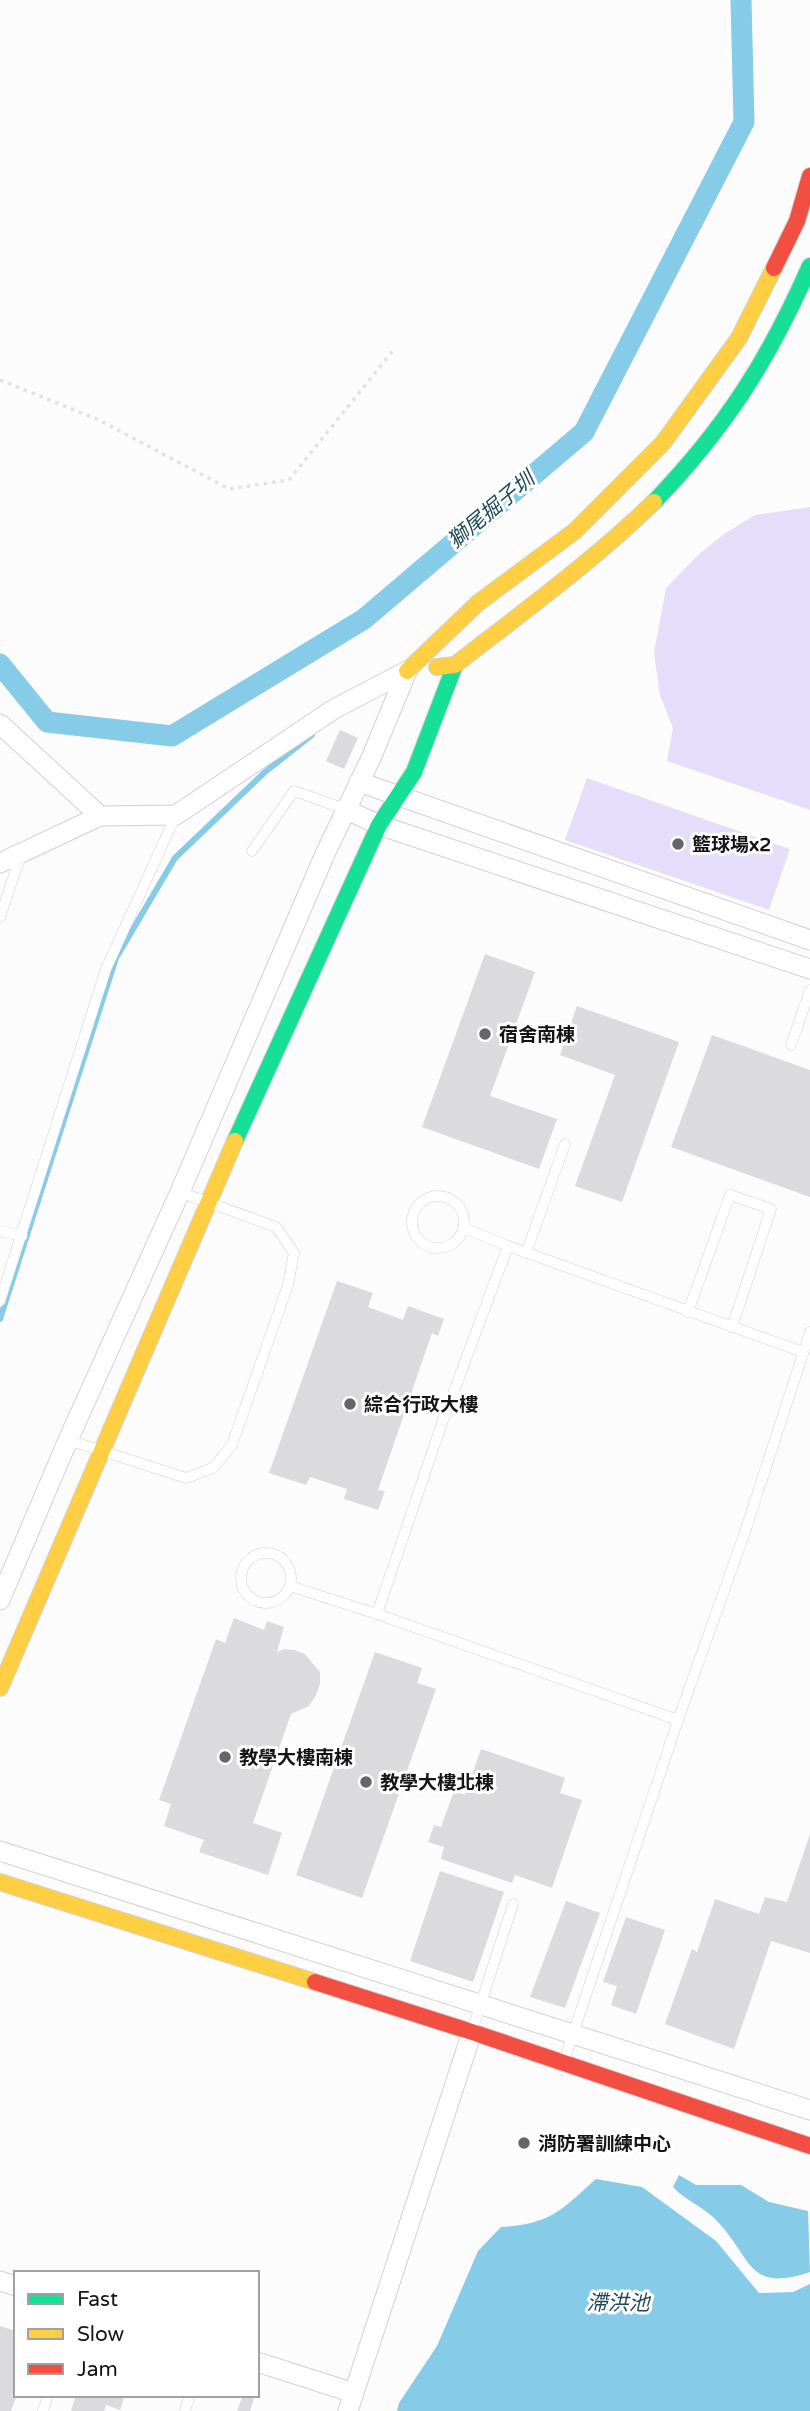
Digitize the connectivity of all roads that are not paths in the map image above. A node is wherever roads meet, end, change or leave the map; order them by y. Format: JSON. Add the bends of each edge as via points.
{"nodes":[{"id":1,"x":810,"y":176,"type":"edge"},
{"id":2,"x":810,"y":266,"type":"edge"},
{"id":3,"x":454,"y":665,"type":"junction"},
{"id":4,"x":407,"y":671,"type":"junction"},
{"id":5,"x":0,"y":724,"type":"edge"},
{"id":6,"x":359,"y":782,"type":"junction"},
{"id":7,"x":397,"y":795,"type":"junction"},
{"id":8,"x":345,"y":809,"type":"junction"},
{"id":9,"x":176,"y":815,"type":"junction"},
{"id":10,"x":100,"y":816,"type":"junction"},
{"id":11,"x":379,"y":825,"type":"junction"},
{"id":12,"x":252,"y":851,"type":"dead end"},
{"id":13,"x":22,"y":853,"type":"junction"},
{"id":14,"x":0,"y":863,"type":"edge"},
{"id":15,"x":0,"y":917,"type":"edge"},
{"id":16,"x":810,"y":940,"type":"edge"},
{"id":17,"x":810,"y":969,"type":"edge"},
{"id":18,"x":810,"y":990,"type":"edge"},
{"id":19,"x":790,"y":1045,"type":"dead end"},
{"id":20,"x":565,"y":1144,"type":"dead end"},
{"id":21,"x":180,"y":1192,"type":"junction"},
{"id":22,"x":207,"y":1202,"type":"junction"},
{"id":23,"x":464,"y":1228,"type":"junction"},
{"id":24,"x":0,"y":1231,"type":"edge"},
{"id":25,"x":22,"y":1236,"type":"junction"},
{"id":26,"x":508,"y":1247,"type":"junction"},
{"id":27,"x":526,"y":1253,"type":"junction"},
{"id":28,"x":0,"y":1301,"type":"edge"},
{"id":29,"x":688,"y":1312,"type":"junction"},
{"id":30,"x":732,"y":1327,"type":"junction"},
{"id":31,"x":810,"y":1332,"type":"edge"},
{"id":32,"x":803,"y":1352,"type":"junction"},
{"id":33,"x":68,"y":1440,"type":"junction"},
{"id":34,"x":100,"y":1451,"type":"junction"},
{"id":35,"x":290,"y":1586,"type":"junction"},
{"id":36,"x":0,"y":1600,"type":"edge"},
{"id":37,"x":377,"y":1614,"type":"junction"},
{"id":38,"x":0,"y":1688,"type":"edge"},
{"id":39,"x":678,"y":1720,"type":"junction"},
{"id":40,"x":0,"y":1851,"type":"edge"},
{"id":41,"x":0,"y":1882,"type":"edge"},
{"id":42,"x":513,"y":1904,"type":"dead end"},
{"id":43,"x":481,"y":2004,"type":"junction"},
{"id":44,"x":471,"y":2032,"type":"junction"},
{"id":45,"x":573,"y":2034,"type":"junction"},
{"id":46,"x":563,"y":2062,"type":"junction"},
{"id":47,"x":810,"y":2110,"type":"edge"},
{"id":48,"x":810,"y":2146,"type":"edge"},
{"id":49,"x":259,"y":2363,"type":"edge"},
{"id":50,"x":351,"y":2402,"type":"edge"}],
"edges":[{"from":1,"to":4,"type":"street","via":[[797,221],[740,338],[663,443],[575,531],[478,603]]},
{"from":2,"to":3,"type":"street","via":[[761,365],[719,427],[665,491],[581,568]]},
{"from":3,"to":4,"type":"street"},
{"from":3,"to":7,"type":"street","via":[[414,772]]},
{"from":4,"to":6,"type":"street"},
{"from":4,"to":9,"type":"street","via":[[334,709]]},
{"from":5,"to":10,"type":"street"},
{"from":6,"to":7,"type":"street"},
{"from":6,"to":8,"type":"street"},
{"from":7,"to":11,"type":"street"},
{"from":7,"to":16,"type":"street"},
{"from":8,"to":11,"type":"street"},
{"from":8,"to":12,"type":"lane","via":[[294,791]]},
{"from":8,"to":21,"type":"street"},
{"from":9,"to":10,"type":"street"},
{"from":9,"to":25,"type":"lane","via":[[106,969]]},
{"from":10,"to":13,"type":"street"},
{"from":11,"to":17,"type":"street"},
{"from":11,"to":22,"type":"street"},
{"from":13,"to":14,"type":"street"},
{"from":13,"to":15,"type":"lane"},
{"from":18,"to":19,"type":"lane"},
{"from":20,"to":27,"type":"lane"},
{"from":21,"to":22,"type":"lane"},
{"from":21,"to":33,"type":"street"},
{"from":22,"to":34,"type":"street"},
{"from":22,"to":34,"type":"lane","via":[[276,1227],[294,1253],[288,1285],[232,1445],[213,1468],[186,1478]]},
{"from":23,"to":23,"type":"lane","via":[[464,1213],[452,1198],[434,1195],[418,1204],[411,1222],[418,1240],[434,1249],[452,1245]]},
{"from":23,"to":26,"type":"lane"},
{"from":24,"to":25,"type":"lane"},
{"from":25,"to":28,"type":"lane"},
{"from":26,"to":27,"type":"lane"},
{"from":26,"to":37,"type":"lane"},
{"from":27,"to":29,"type":"lane"},
{"from":29,"to":30,"type":"lane"},
{"from":29,"to":30,"type":"lane","via":[[730,1195],[771,1209]]},
{"from":30,"to":32,"type":"lane"},
{"from":31,"to":32,"type":"lane"},
{"from":32,"to":39,"type":"lane"},
{"from":33,"to":34,"type":"lane"},
{"from":33,"to":36,"type":"street"},
{"from":34,"to":38,"type":"street"},
{"from":35,"to":35,"type":"lane","via":[[290,1570],[280,1556],[262,1553],[247,1561],[240,1577],[246,1594],[261,1603],[278,1601]]},
{"from":35,"to":37,"type":"lane"},
{"from":37,"to":39,"type":"lane"},
{"from":39,"to":45,"type":"lane"},
{"from":40,"to":43,"type":"street"},
{"from":41,"to":44,"type":"street"},
{"from":42,"to":43,"type":"lane"},
{"from":43,"to":44,"type":"lane"},
{"from":43,"to":45,"type":"street"},
{"from":44,"to":46,"type":"street"},
{"from":44,"to":50,"type":"street"},
{"from":45,"to":46,"type":"lane"},
{"from":45,"to":47,"type":"street"},
{"from":46,"to":48,"type":"street"},
{"from":49,"to":50,"type":"street"}]}
